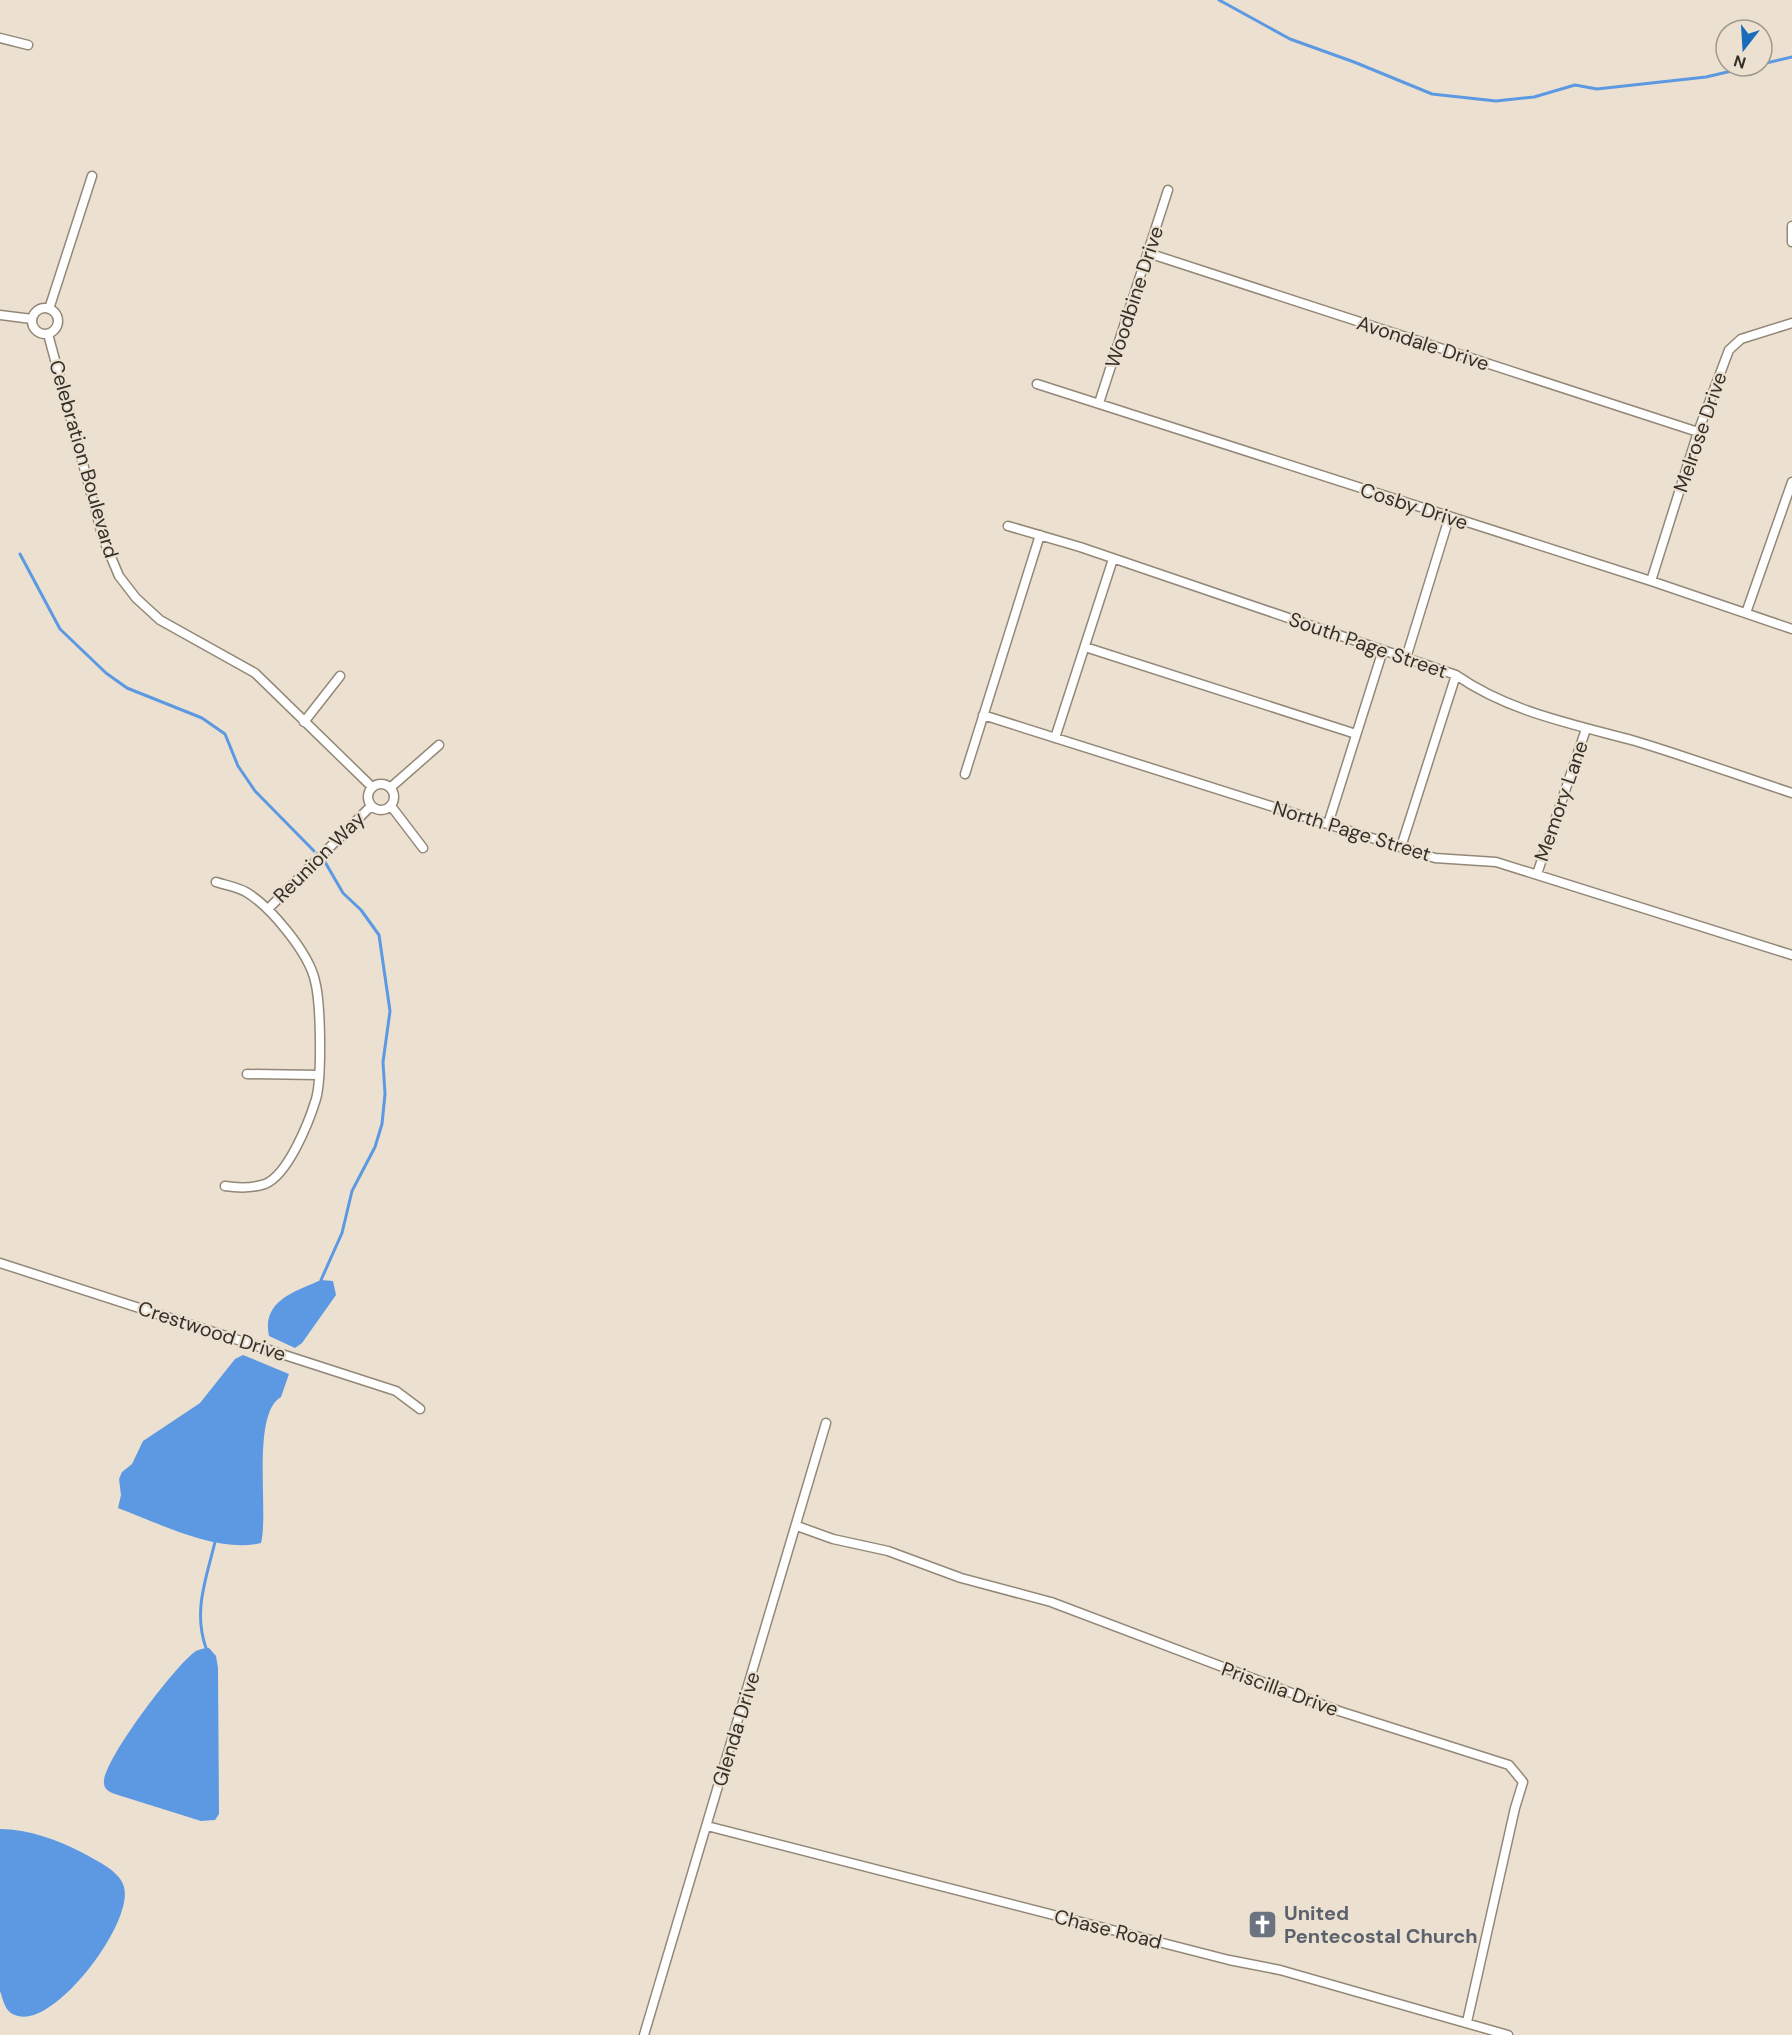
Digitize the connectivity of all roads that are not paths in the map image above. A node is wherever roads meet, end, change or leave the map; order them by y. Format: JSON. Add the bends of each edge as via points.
{"nodes":[{"id":1,"x":0,"y":38,"type":"edge"},
{"id":2,"x":28,"y":45,"type":"dead end"},
{"id":3,"x":92,"y":176,"type":"dead end"},
{"id":4,"x":1168,"y":190,"type":"dead end"},
{"id":5,"x":1792,"y":226,"type":"edge"},
{"id":6,"x":1792,"y":242,"type":"edge"},
{"id":7,"x":1148,"y":253,"type":"junction"},
{"id":8,"x":49,"y":309,"type":"junction"},
{"id":9,"x":0,"y":315,"type":"edge"},
{"id":10,"x":32,"y":319,"type":"junction"},
{"id":11,"x":1792,"y":323,"type":"edge"},
{"id":12,"x":48,"y":334,"type":"junction"},
{"id":13,"x":1037,"y":384,"type":"dead end"},
{"id":14,"x":1099,"y":403,"type":"junction"},
{"id":15,"x":1698,"y":432,"type":"junction"},
{"id":16,"x":1792,"y":482,"type":"edge"},
{"id":17,"x":1449,"y":518,"type":"junction"},
{"id":18,"x":1008,"y":526,"type":"dead end"},
{"id":19,"x":1040,"y":536,"type":"junction"},
{"id":20,"x":1113,"y":559,"type":"junction"},
{"id":21,"x":1651,"y":581,"type":"junction"},
{"id":22,"x":1746,"y":613,"type":"junction"},
{"id":23,"x":1792,"y":629,"type":"edge"},
{"id":24,"x":1085,"y":647,"type":"junction"},
{"id":25,"x":1383,"y":650,"type":"junction"},
{"id":26,"x":1406,"y":658,"type":"junction"},
{"id":27,"x":1456,"y":675,"type":"junction"},
{"id":28,"x":340,"y":676,"type":"dead end"},
{"id":29,"x":983,"y":715,"type":"junction"},
{"id":30,"x":304,"y":722,"type":"junction"},
{"id":31,"x":1586,"y":729,"type":"junction"},
{"id":32,"x":1356,"y":734,"type":"junction"},
{"id":33,"x":1055,"y":738,"type":"junction"},
{"id":34,"x":439,"y":745,"type":"dead end"},
{"id":35,"x":965,"y":774,"type":"dead end"},
{"id":36,"x":372,"y":787,"type":"junction"},
{"id":37,"x":390,"y":788,"type":"junction"},
{"id":38,"x":1792,"y":793,"type":"edge"},
{"id":39,"x":370,"y":806,"type":"junction"},
{"id":40,"x":391,"y":806,"type":"junction"},
{"id":41,"x":1328,"y":824,"type":"junction"},
{"id":42,"x":1401,"y":847,"type":"junction"},
{"id":43,"x":423,"y":848,"type":"dead end"},
{"id":44,"x":1537,"y":874,"type":"junction"},
{"id":45,"x":216,"y":882,"type":"dead end"},
{"id":46,"x":268,"y":909,"type":"junction"},
{"id":47,"x":1792,"y":955,"type":"edge"},
{"id":48,"x":247,"y":1074,"type":"dead end"},
{"id":49,"x":318,"y":1075,"type":"junction"},
{"id":50,"x":225,"y":1186,"type":"dead end"},
{"id":51,"x":0,"y":1263,"type":"edge"},
{"id":52,"x":420,"y":1409,"type":"dead end"},
{"id":53,"x":826,"y":1423,"type":"dead end"},
{"id":54,"x":797,"y":1526,"type":"junction"},
{"id":55,"x":707,"y":1826,"type":"junction"},
{"id":56,"x":1467,"y":2022,"type":"junction"},
{"id":57,"x":644,"y":2035,"type":"edge"},
{"id":58,"x":1508,"y":2035,"type":"edge"}],
"edges":[{"from":1,"to":2,"type":"street"},
{"from":3,"to":8,"type":"street"},
{"from":4,"to":7,"type":"street","name":"Woodbine Drive"},
{"from":5,"to":6,"type":"street"},
{"from":7,"to":14,"type":"street","name":"Woodbine Drive"},
{"from":7,"to":15,"type":"street","name":"Avondale Drive"},
{"from":8,"to":10,"type":"street","via":[[40,310]]},
{"from":8,"to":12,"type":"street","via":[[58,322]]},
{"from":9,"to":10,"type":"street"},
{"from":10,"to":12,"type":"street","via":[[36,331]]},
{"from":11,"to":15,"type":"street","name":"Melrose Drive","via":[[1733,344]]},
{"from":12,"to":30,"type":"street","name":"Celebration Boulevard","via":[[104,537],[119,576],[135,598],[160,620],[255,673]]},
{"from":13,"to":14,"type":"street","name":"Cosby Drive"},
{"from":14,"to":17,"type":"street","name":"Cosby Drive"},
{"from":15,"to":21,"type":"street","name":"Melrose Drive"},
{"from":16,"to":22,"type":"street"},
{"from":17,"to":21,"type":"street","name":"Cosby Drive"},
{"from":17,"to":26,"type":"street"},
{"from":18,"to":19,"type":"street","name":"South Page Street"},
{"from":19,"to":20,"type":"street","name":"South Page Street"},
{"from":19,"to":29,"type":"street"},
{"from":20,"to":24,"type":"street"},
{"from":20,"to":25,"type":"street","name":"South Page Street"},
{"from":21,"to":22,"type":"street","name":"Cosby Drive"},
{"from":22,"to":23,"type":"street","name":"Cosby Drive"},
{"from":24,"to":32,"type":"street"},
{"from":24,"to":33,"type":"street"},
{"from":25,"to":26,"type":"street","name":"South Page Street"},
{"from":25,"to":32,"type":"street"},
{"from":26,"to":27,"type":"street","name":"South Page Street"},
{"from":27,"to":31,"type":"street","name":"South Page Street","via":[[1476,689],[1520,708]]},
{"from":27,"to":42,"type":"street"},
{"from":28,"to":30,"type":"street"},
{"from":29,"to":33,"type":"street","name":"North Page Street"},
{"from":29,"to":35,"type":"street"},
{"from":30,"to":36,"type":"street","name":"Celebration Boulevard"},
{"from":31,"to":38,"type":"street","name":"South Page Street"},
{"from":31,"to":44,"type":"street","name":"Memory Lane"},
{"from":32,"to":41,"type":"street"},
{"from":33,"to":41,"type":"street","name":"North Page Street"},
{"from":34,"to":37,"type":"street"},
{"from":36,"to":37,"type":"street","via":[[380,784]]},
{"from":36,"to":39,"type":"street","via":[[367,794]]},
{"from":37,"to":40,"type":"street","via":[[394,798]]},
{"from":39,"to":40,"type":"street","via":[[383,810]]},
{"from":39,"to":46,"type":"street","name":"Reunion Way"},
{"from":40,"to":43,"type":"street"},
{"from":41,"to":42,"type":"street","name":"North Page Street"},
{"from":42,"to":44,"type":"street","name":"North Page Street","via":[[1435,858],[1496,862]]},
{"from":44,"to":47,"type":"street","name":"North Page Street"},
{"from":45,"to":46,"type":"street","via":[[245,891]]},
{"from":46,"to":49,"type":"street","via":[[300,950],[315,980]]},
{"from":48,"to":49,"type":"street"},
{"from":49,"to":50,"type":"street","via":[[316,1098],[288,1163],[267,1183],[241,1188]]},
{"from":51,"to":52,"type":"street","name":"Crestwood Drive","via":[[396,1390]]},
{"from":53,"to":54,"type":"street","name":"Glenda Drive"},
{"from":54,"to":55,"type":"street","name":"Glenda Drive"},
{"from":54,"to":56,"type":"street","name":"Priscilla Drive","via":[[1051,1602],[1339,1711],[1509,1765],[1523,1782]]},
{"from":55,"to":56,"type":"street","name":"Chase Road","via":[[1280,1970]]},
{"from":55,"to":57,"type":"street","name":"Glenda Drive"},
{"from":56,"to":58,"type":"street","name":"Chase Road"}]}
